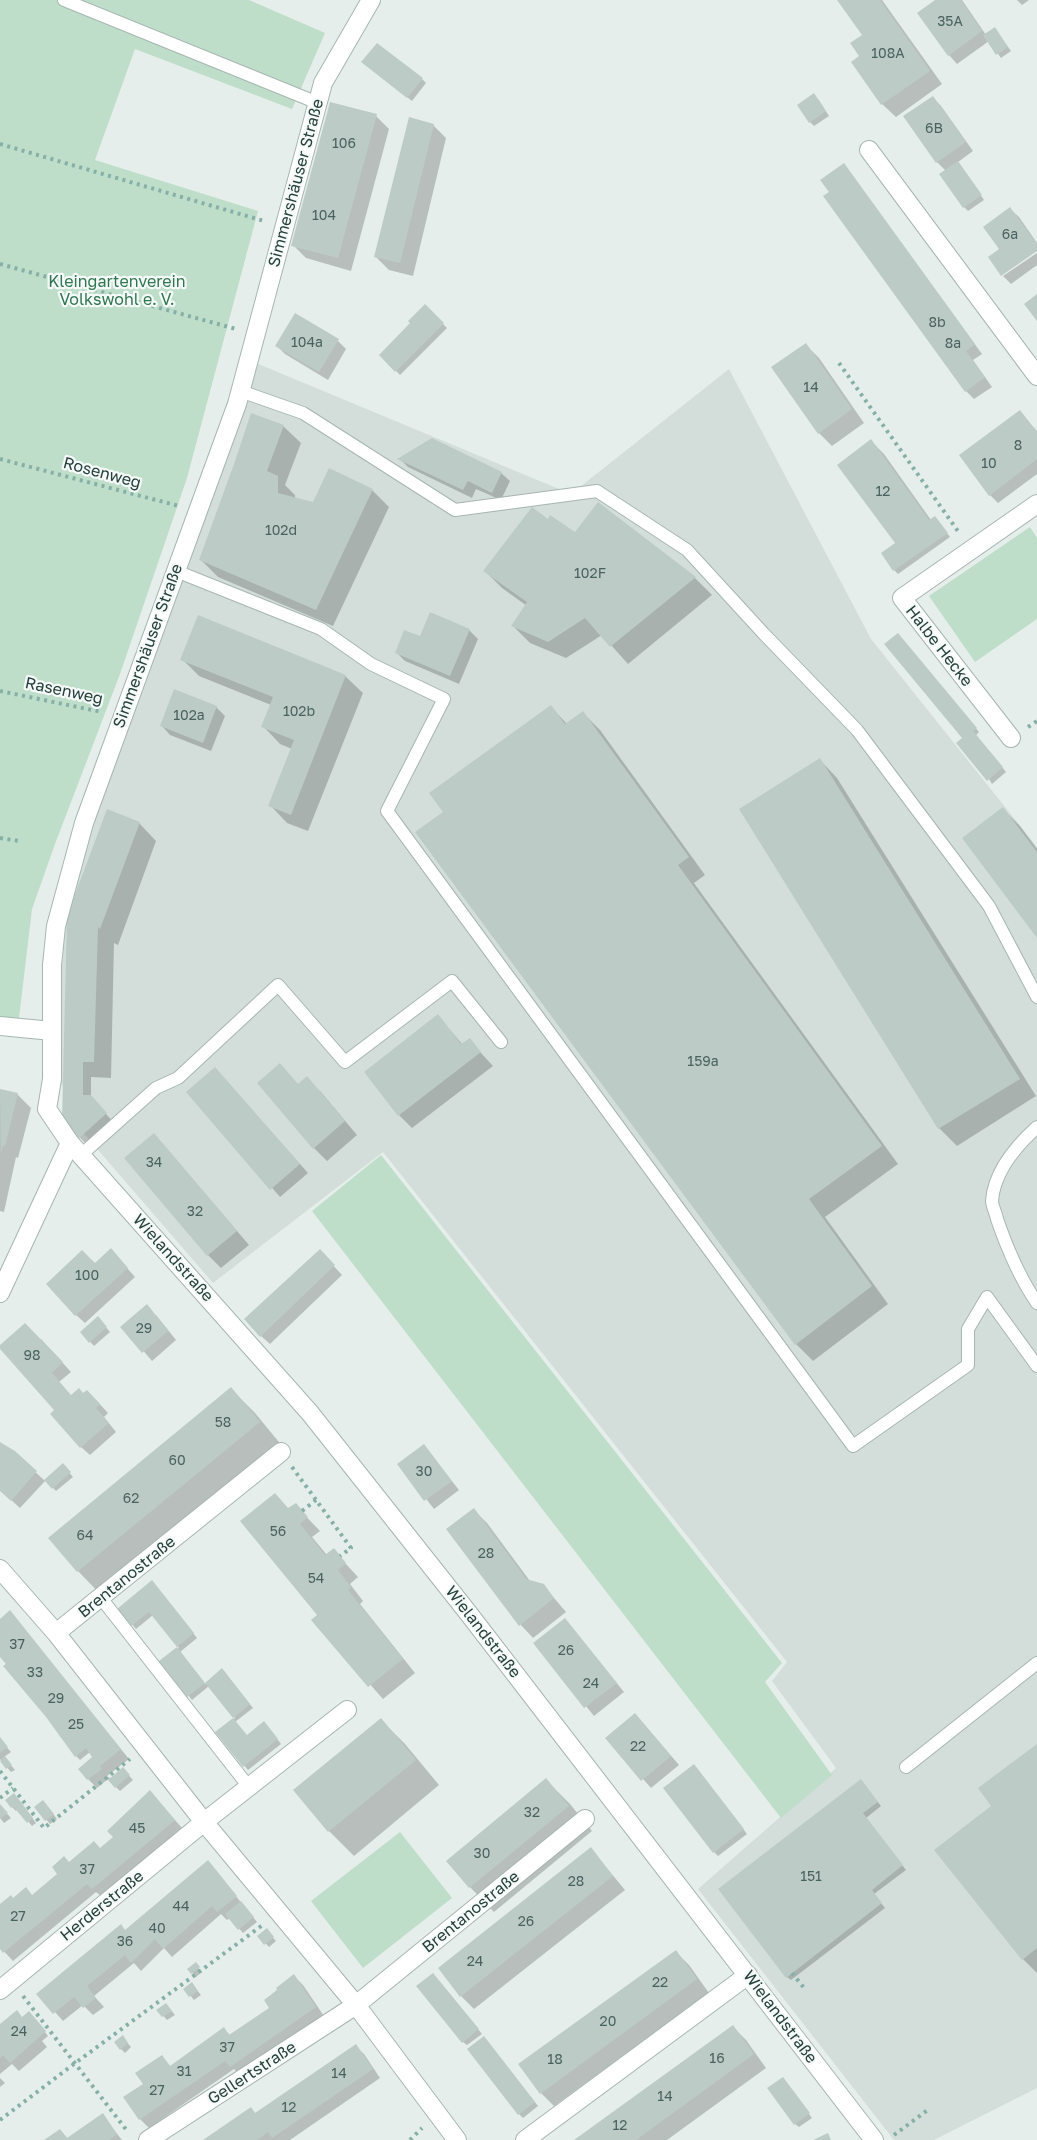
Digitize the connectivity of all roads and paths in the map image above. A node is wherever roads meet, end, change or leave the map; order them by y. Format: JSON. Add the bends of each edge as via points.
{"nodes":[{"id":1,"x":64,"y":0,"type":"edge"},
{"id":2,"x":371,"y":0,"type":"edge"},
{"id":3,"x":318,"y":104,"type":"junction"},
{"id":4,"x":0,"y":144,"type":"edge"},
{"id":5,"x":869,"y":150,"type":"dead end"},
{"id":6,"x":284,"y":227,"type":"junction"},
{"id":7,"x":0,"y":264,"type":"edge"},
{"id":8,"x":255,"y":334,"type":"junction"},
{"id":9,"x":839,"y":363,"type":"dead end"},
{"id":10,"x":1037,"y":376,"type":"edge"},
{"id":11,"x":240,"y":391,"type":"junction"},
{"id":12,"x":0,"y":459,"type":"edge"},
{"id":13,"x":1037,"y":504,"type":"edge"},
{"id":14,"x":198,"y":510,"type":"junction"},
{"id":15,"x":971,"y":549,"type":"junction"},
{"id":16,"x":176,"y":571,"type":"junction"},
{"id":17,"x":0,"y":691,"type":"edge"},
{"id":18,"x":123,"y":716,"type":"junction"},
{"id":19,"x":1011,"y":738,"type":"dead end"},
{"id":20,"x":0,"y":838,"type":"edge"},
{"id":21,"x":19,"y":841,"type":"dead end"},
{"id":22,"x":1037,"y":997,"type":"edge"},
{"id":23,"x":0,"y":1026,"type":"edge"},
{"id":24,"x":52,"y":1031,"type":"junction"},
{"id":25,"x":501,"y":1042,"type":"dead end"},
{"id":26,"x":1037,"y":1127,"type":"edge"},
{"id":27,"x":75,"y":1149,"type":"junction"},
{"id":28,"x":0,"y":1293,"type":"edge"},
{"id":29,"x":1037,"y":1303,"type":"edge"},
{"id":30,"x":1037,"y":1366,"type":"edge"},
{"id":31,"x":281,"y":1452,"type":"joint"},
{"id":32,"x":316,"y":1500,"type":"junction"},
{"id":33,"x":302,"y":1511,"type":"dead end"},
{"id":34,"x":340,"y":1556,"type":"dead end"},
{"id":35,"x":0,"y":1569,"type":"edge"},
{"id":36,"x":101,"y":1598,"type":"junction"},
{"id":37,"x":56,"y":1633,"type":"junction"},
{"id":38,"x":1037,"y":1663,"type":"edge"},
{"id":39,"x":347,"y":1710,"type":"dead end"},
{"id":40,"x":145,"y":1747,"type":"junction"},
{"id":41,"x":906,"y":1767,"type":"dead end"},
{"id":42,"x":0,"y":1771,"type":"edge"},
{"id":43,"x":249,"y":1787,"type":"junction"},
{"id":44,"x":13,"y":1788,"type":"junction"},
{"id":45,"x":0,"y":1798,"type":"edge"},
{"id":46,"x":585,"y":1819,"type":"dead end"},
{"id":47,"x":204,"y":1822,"type":"junction"},
{"id":48,"x":279,"y":1914,"type":"junction"},
{"id":49,"x":792,"y":1973,"type":"dead end"},
{"id":50,"x":748,"y":1975,"type":"junction"},
{"id":51,"x":6,"y":1985,"type":"edge"},
{"id":52,"x":805,"y":1989,"type":"dead end"},
{"id":53,"x":356,"y":2005,"type":"junction"},
{"id":54,"x":74,"y":2064,"type":"junction"},
{"id":55,"x":929,"y":2109,"type":"dead end"},
{"id":56,"x":0,"y":2120,"type":"edge"},
{"id":57,"x":134,"y":2140,"type":"edge"},
{"id":58,"x":148,"y":2140,"type":"edge"},
{"id":59,"x":457,"y":2140,"type":"edge"},
{"id":60,"x":525,"y":2140,"type":"edge"},
{"id":61,"x":874,"y":2140,"type":"edge"},
{"id":62,"x":886,"y":2140,"type":"edge"}],
"edges":[{"from":1,"to":3,"type":"lane"},
{"from":2,"to":3,"type":"street","name":"Simmershäuser Straße","via":[[324,83]]},
{"from":3,"to":6,"type":"street","name":"Simmershäuser Straße"},
{"from":4,"to":6,"type":"path"},
{"from":5,"to":10,"type":"street"},
{"from":6,"to":8,"type":"street","name":"Simmershäuser Straße"},
{"from":7,"to":8,"type":"path"},
{"from":8,"to":11,"type":"street","name":"Simmershäuser Straße"},
{"from":9,"to":15,"type":"path"},
{"from":11,"to":14,"type":"street","name":"Simmershäuser Straße"},
{"from":11,"to":22,"type":"lane","via":[[303,412],[455,510],[597,491],[687,550],[857,730],[989,906]]},
{"from":12,"to":14,"type":"path","name":"Rosenweg"},
{"from":13,"to":15,"type":"street","name":"Halbe Hecke"},
{"from":14,"to":16,"type":"street","name":"Simmershäuser Straße"},
{"from":15,"to":19,"type":"street","name":"Halbe Hecke","via":[[902,598]]},
{"from":16,"to":18,"type":"street","name":"Simmershäuser Straße"},
{"from":16,"to":30,"type":"lane","via":[[321,629],[371,664],[444,699],[387,811],[853,1446],[968,1365],[968,1329],[987,1297]]},
{"from":17,"to":18,"type":"path","name":"Rasenweg"},
{"from":18,"to":24,"type":"street","name":"Simmershäuser Straße","via":[[84,823],[56,926]]},
{"from":20,"to":21,"type":"path"},
{"from":23,"to":24,"type":"street"},
{"from":24,"to":27,"type":"street","name":"Simmershäuser Straße","via":[[52,1079],[47,1109]]},
{"from":25,"to":27,"type":"lane","via":[[452,981],[345,1062],[278,985],[178,1078],[156,1088]]},
{"from":26,"to":29,"type":"lane","via":[[1010,1153],[992,1202],[1025,1286]]},
{"from":27,"to":28,"type":"street"},
{"from":27,"to":50,"type":"street","name":"Wielandstraße","via":[[310,1413]]},
{"from":31,"to":32,"type":"path"},
{"from":31,"to":36,"type":"street","name":"Brentanostraße"},
{"from":32,"to":33,"type":"path"},
{"from":32,"to":34,"type":"path","via":[[351,1548]]},
{"from":35,"to":37,"type":"street"},
{"from":36,"to":37,"type":"street","name":"Brentanostraße"},
{"from":36,"to":43,"type":"lane"},
{"from":37,"to":40,"type":"street"},
{"from":38,"to":41,"type":"lane"},
{"from":39,"to":43,"type":"street"},
{"from":40,"to":44,"type":"path","via":[[44,1828]]},
{"from":40,"to":47,"type":"street"},
{"from":42,"to":44,"type":"path"},
{"from":43,"to":47,"type":"street"},
{"from":44,"to":45,"type":"path"},
{"from":46,"to":53,"type":"street","name":"Brentanostraße"},
{"from":47,"to":48,"type":"street"},
{"from":47,"to":51,"type":"street","name":"Herderstraße"},
{"from":48,"to":53,"type":"street"},
{"from":48,"to":54,"type":"path"},
{"from":49,"to":52,"type":"path"},
{"from":50,"to":60,"type":"street"},
{"from":50,"to":61,"type":"street","name":"Wielandstraße"},
{"from":51,"to":54,"type":"path"},
{"from":53,"to":58,"type":"street","name":"Gellertstraße"},
{"from":53,"to":59,"type":"street"},
{"from":54,"to":56,"type":"path"},
{"from":54,"to":57,"type":"path"},
{"from":55,"to":62,"type":"path"}]}
